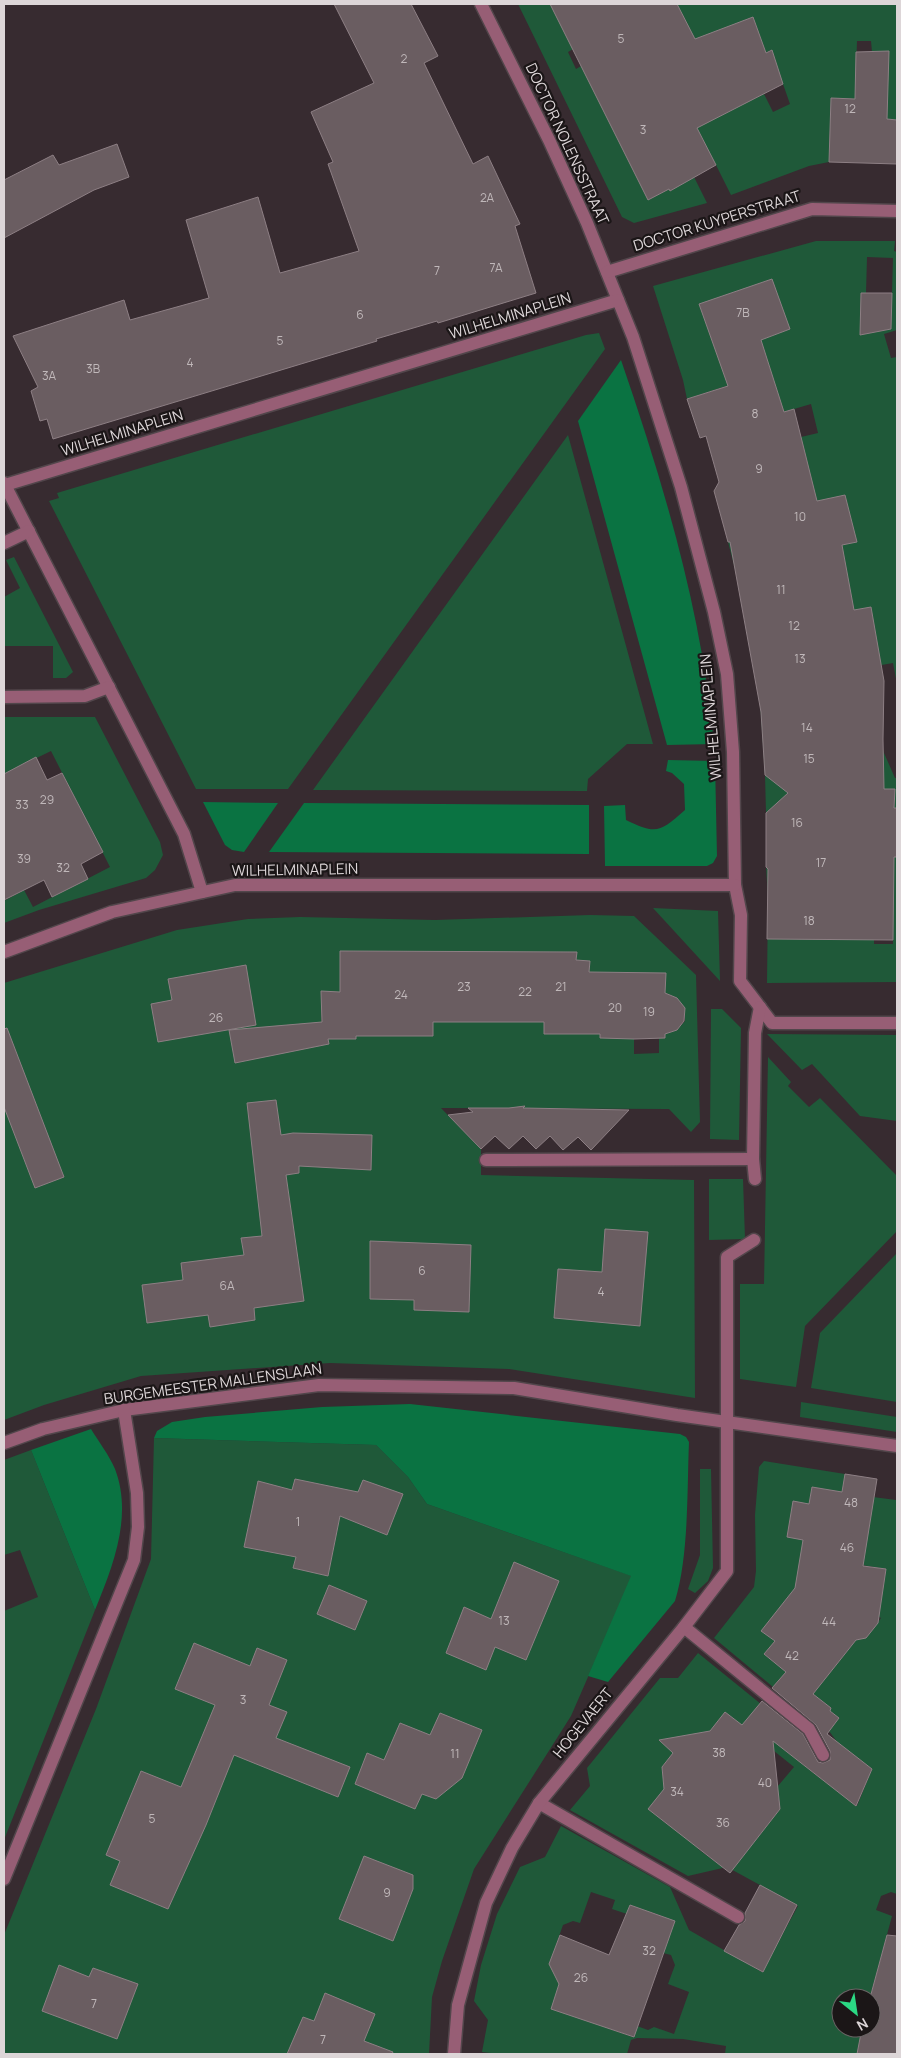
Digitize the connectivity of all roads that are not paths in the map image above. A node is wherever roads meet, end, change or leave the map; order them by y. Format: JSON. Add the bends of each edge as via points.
{"nodes":[{"id":1,"x":481,"y":4,"type":"edge"},
{"id":2,"x":897,"y":211,"type":"edge"},
{"id":3,"x":607,"y":272,"type":"junction"},
{"id":4,"x":618,"y":300,"type":"junction"},
{"id":5,"x":4,"y":484,"type":"edge"},
{"id":6,"x":28,"y":531,"type":"junction"},
{"id":7,"x":4,"y":543,"type":"edge"},
{"id":8,"x":109,"y":686,"type":"junction"},
{"id":9,"x":4,"y":697,"type":"edge"},
{"id":10,"x":735,"y":885,"type":"junction"},
{"id":11,"x":202,"y":892,"type":"junction"},
{"id":12,"x":4,"y":952,"type":"edge"},
{"id":13,"x":760,"y":1006,"type":"junction"},
{"id":14,"x":897,"y":1023,"type":"edge"},
{"id":15,"x":753,"y":1159,"type":"junction"},
{"id":16,"x":486,"y":1160,"type":"dead end"},
{"id":17,"x":755,"y":1179,"type":"dead end"},
{"id":18,"x":754,"y":1240,"type":"dead end"},
{"id":19,"x":124,"y":1410,"type":"junction"},
{"id":20,"x":727,"y":1421,"type":"junction"},
{"id":21,"x":4,"y":1444,"type":"edge"},
{"id":22,"x":897,"y":1446,"type":"edge"},
{"id":23,"x":684,"y":1627,"type":"junction"},
{"id":24,"x":823,"y":1755,"type":"dead end"},
{"id":25,"x":539,"y":1803,"type":"junction"},
{"id":26,"x":4,"y":1879,"type":"edge"},
{"id":27,"x":738,"y":1917,"type":"dead end"},
{"id":28,"x":454,"y":2054,"type":"edge"}],
"edges":[{"from":1,"to":3,"type":"street","name":"DOCTOR NOLENSSTRAAT","via":[[549,140]]},
{"from":2,"to":3,"type":"street","name":"DOCTOR KUYPERSTRAAT","via":[[812,209]]},
{"from":3,"to":4,"type":"street","name":"DOCTOR NOLENSSTRAAT"},
{"from":4,"to":5,"type":"street","name":"WILHELMINAPLEIN"},
{"from":4,"to":10,"type":"street","name":"WILHELMINAPLEIN","via":[[680,487],[720,638],[727,674],[733,752]]},
{"from":5,"to":6,"type":"street","name":"WILHELMINAPLEIN"},
{"from":6,"to":7,"type":"street"},
{"from":6,"to":8,"type":"street","name":"WILHELMINAPLEIN"},
{"from":8,"to":9,"type":"street","via":[[86,696]]},
{"from":8,"to":11,"type":"street","name":"WILHELMINAPLEIN","via":[[184,834]]},
{"from":10,"to":11,"type":"street","name":"WILHELMINAPLEIN","via":[[235,885]]},
{"from":10,"to":13,"type":"street","name":"WILHELMINAPLEIN","via":[[741,916],[740,981]]},
{"from":11,"to":12,"type":"street","via":[[112,912]]},
{"from":13,"to":14,"type":"street","name":"WILHELMINAPLEIN","via":[[772,1022]]},
{"from":13,"to":15,"type":"street","via":[[755,1033]]},
{"from":15,"to":16,"type":"street"},
{"from":15,"to":17,"type":"street"},
{"from":18,"to":20,"type":"street","name":"HOGEVAERT","via":[[727,1257]]},
{"from":19,"to":20,"type":"street","name":"BURGEMEESTER MALLENSLAAN","via":[[319,1385],[460,1386],[514,1388]]},
{"from":19,"to":21,"type":"street","name":"BURGEMEESTER MALLENSLAAN","via":[[43,1429]]},
{"from":19,"to":26,"type":"street","via":[[137,1493],[138,1527],[134,1560]]},
{"from":20,"to":22,"type":"street","name":"BURGEMEESTER MALLENSLAAN"},
{"from":20,"to":23,"type":"street","name":"HOGEVAERT","via":[[727,1571]]},
{"from":23,"to":24,"type":"street","via":[[809,1729]]},
{"from":23,"to":25,"type":"street","name":"HOGEVAERT"},
{"from":25,"to":27,"type":"street"},
{"from":25,"to":28,"type":"street","name":"HOGEVAERT","via":[[512,1848],[486,1903],[458,2005]]}]}
